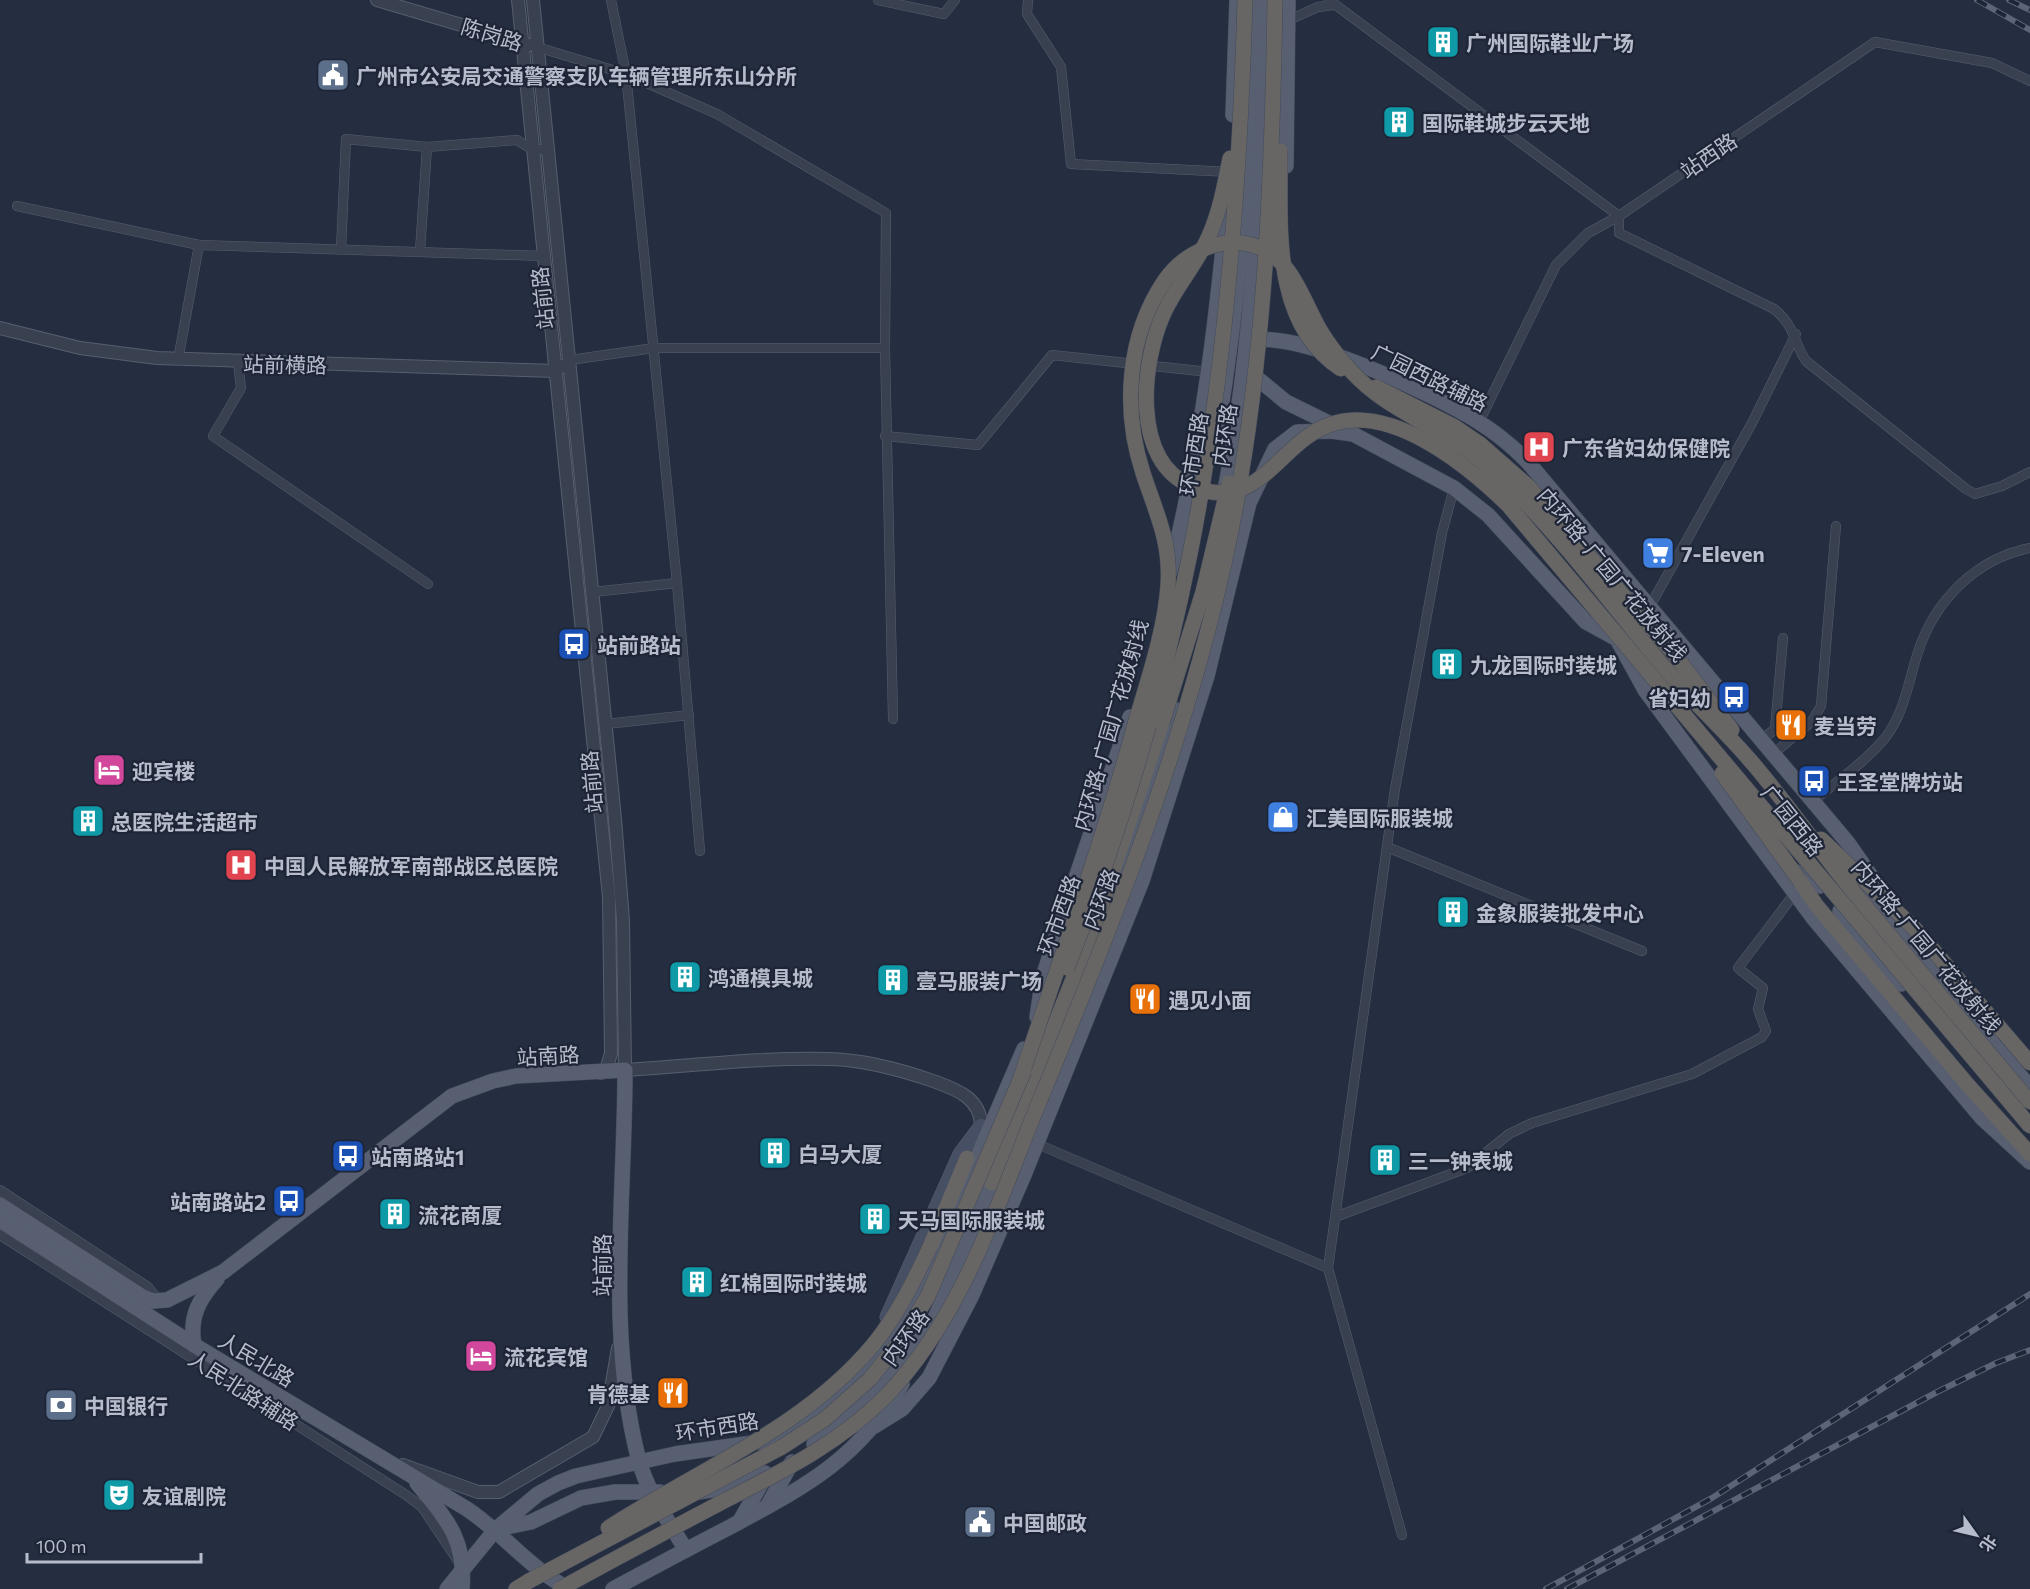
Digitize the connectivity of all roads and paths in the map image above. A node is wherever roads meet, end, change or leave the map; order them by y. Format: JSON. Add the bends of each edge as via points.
{"nodes":[{"id":1,"x":377,"y":0,"type":"edge"},
{"id":2,"x":518,"y":0,"type":"edge"},
{"id":3,"x":533,"y":0,"type":"edge"},
{"id":4,"x":611,"y":0,"type":"edge"},
{"id":5,"x":878,"y":0,"type":"edge"},
{"id":6,"x":955,"y":0,"type":"edge"},
{"id":7,"x":1028,"y":0,"type":"edge"},
{"id":8,"x":1237,"y":0,"type":"edge"},
{"id":9,"x":1245,"y":0,"type":"edge"},
{"id":10,"x":1255,"y":0,"type":"edge"},
{"id":11,"x":1266,"y":0,"type":"edge"},
{"id":12,"x":1277,"y":0,"type":"edge"},
{"id":13,"x":1288,"y":0,"type":"edge"},
{"id":14,"x":1331,"y":3,"type":"edge"},
{"id":15,"x":1288,"y":25,"type":"junction"},
{"id":16,"x":1266,"y":29,"type":"junction"},
{"id":17,"x":522,"y":43,"type":"junction"},
{"id":18,"x":537,"y":47,"type":"junction"},
{"id":19,"x":627,"y":74,"type":"junction"},
{"id":20,"x":2030,"y":81,"type":"edge"},
{"id":21,"x":1242,"y":96,"type":"junction"},
{"id":22,"x":1263,"y":118,"type":"junction"},
{"id":23,"x":428,"y":147,"type":"junction"},
{"id":24,"x":548,"y":148,"type":"junction"},
{"id":25,"x":533,"y":150,"type":"junction"},
{"id":26,"x":1286,"y":161,"type":"junction"},
{"id":27,"x":1230,"y":172,"type":"junction"},
{"id":28,"x":17,"y":206,"type":"dead end"},
{"id":29,"x":1252,"y":211,"type":"junction"},
{"id":30,"x":1619,"y":216,"type":"junction"},
{"id":31,"x":199,"y":245,"type":"junction"},
{"id":32,"x":340,"y":249,"type":"junction"},
{"id":33,"x":420,"y":251,"type":"junction"},
{"id":34,"x":544,"y":256,"type":"junction"},
{"id":35,"x":0,"y":328,"type":"edge"},
{"id":36,"x":1796,"y":334,"type":"junction"},
{"id":37,"x":1246,"y":344,"type":"junction"},
{"id":38,"x":654,"y":348,"type":"junction"},
{"id":39,"x":885,"y":348,"type":"junction"},
{"id":40,"x":1211,"y":352,"type":"junction"},
{"id":41,"x":1230,"y":355,"type":"junction"},
{"id":42,"x":178,"y":360,"type":"junction"},
{"id":43,"x":570,"y":360,"type":"junction"},
{"id":44,"x":238,"y":363,"type":"junction"},
{"id":45,"x":1148,"y":370,"type":"joint"},
{"id":46,"x":1376,"y":370,"type":"junction"},
{"id":47,"x":556,"y":371,"type":"junction"},
{"id":48,"x":1248,"y":371,"type":"junction"},
{"id":49,"x":1209,"y":372,"type":"junction"},
{"id":50,"x":1206,"y":389,"type":"junction"},
{"id":51,"x":1224,"y":391,"type":"junction"},
{"id":52,"x":1479,"y":422,"type":"junction"},
{"id":53,"x":1353,"y":434,"type":"junction"},
{"id":54,"x":885,"y":436,"type":"junction"},
{"id":55,"x":2030,"y":472,"type":"edge"},
{"id":56,"x":1454,"y":488,"type":"junction"},
{"id":57,"x":1836,"y":526,"type":"dead end"},
{"id":58,"x":2030,"y":548,"type":"edge"},
{"id":59,"x":677,"y":583,"type":"junction"},
{"id":60,"x":428,"y":584,"type":"dead end"},
{"id":61,"x":593,"y":592,"type":"junction"},
{"id":62,"x":1649,"y":608,"type":"junction"},
{"id":63,"x":1155,"y":633,"type":"junction"},
{"id":64,"x":1673,"y":636,"type":"junction"},
{"id":65,"x":1783,"y":638,"type":"dead end"},
{"id":66,"x":1617,"y":639,"type":"junction"},
{"id":67,"x":1177,"y":640,"type":"junction"},
{"id":68,"x":1184,"y":669,"type":"junction"},
{"id":69,"x":1207,"y":676,"type":"junction"},
{"id":70,"x":1666,"y":695,"type":"junction"},
{"id":71,"x":689,"y":715,"type":"junction"},
{"id":72,"x":893,"y":719,"type":"dead end"},
{"id":73,"x":606,"y":724,"type":"junction"},
{"id":74,"x":1760,"y":741,"type":"junction"},
{"id":75,"x":1772,"y":755,"type":"junction"},
{"id":76,"x":1116,"y":759,"type":"junction"},
{"id":77,"x":1750,"y":760,"type":"junction"},
{"id":78,"x":1135,"y":765,"type":"junction"},
{"id":79,"x":1812,"y":802,"type":"junction"},
{"id":80,"x":1791,"y":811,"type":"junction"},
{"id":81,"x":1387,"y":847,"type":"junction"},
{"id":82,"x":700,"y":851,"type":"dead end"},
{"id":83,"x":1770,"y":857,"type":"junction"},
{"id":84,"x":1820,"y":886,"type":"junction"},
{"id":85,"x":1795,"y":893,"type":"junction"},
{"id":86,"x":1903,"y":937,"type":"junction"},
{"id":87,"x":1642,"y":951,"type":"dead end"},
{"id":88,"x":1035,"y":1026,"type":"junction"},
{"id":89,"x":2030,"y":1063,"type":"edge"},
{"id":90,"x":625,"y":1070,"type":"junction"},
{"id":91,"x":601,"y":1073,"type":"junction"},
{"id":92,"x":1020,"y":1080,"type":"junction"},
{"id":93,"x":2030,"y":1087,"type":"edge"},
{"id":94,"x":1006,"y":1091,"type":"junction"},
{"id":95,"x":2030,"y":1102,"type":"edge"},
{"id":96,"x":981,"y":1126,"type":"junction"},
{"id":97,"x":2030,"y":1126,"type":"edge"},
{"id":98,"x":2030,"y":1135,"type":"edge"},
{"id":99,"x":1035,"y":1143,"type":"junction"},
{"id":100,"x":2030,"y":1154,"type":"edge"},
{"id":101,"x":967,"y":1158,"type":"joint"},
{"id":102,"x":2030,"y":1162,"type":"edge"},
{"id":103,"x":992,"y":1183,"type":"junction"},
{"id":104,"x":0,"y":1190,"type":"edge"},
{"id":105,"x":0,"y":1205,"type":"edge"},
{"id":106,"x":1335,"y":1217,"type":"junction"},
{"id":107,"x":0,"y":1220,"type":"edge"},
{"id":108,"x":47,"y":1228,"type":"junction"},
{"id":109,"x":0,"y":1234,"type":"edge"},
{"id":110,"x":1328,"y":1268,"type":"junction"},
{"id":111,"x":223,"y":1272,"type":"junction"},
{"id":112,"x":97,"y":1289,"type":"junction"},
{"id":113,"x":622,"y":1323,"type":"junction"},
{"id":114,"x":194,"y":1345,"type":"junction"},
{"id":115,"x":872,"y":1364,"type":"junction"},
{"id":116,"x":855,"y":1382,"type":"junction"},
{"id":117,"x":895,"y":1383,"type":"junction"},
{"id":118,"x":914,"y":1398,"type":"junction"},
{"id":119,"x":272,"y":1400,"type":"junction"},
{"id":120,"x":873,"y":1427,"type":"junction"},
{"id":121,"x":379,"y":1457,"type":"junction"},
{"id":122,"x":794,"y":1457,"type":"junction"},
{"id":123,"x":640,"y":1462,"type":"junction"},
{"id":124,"x":767,"y":1472,"type":"junction"},
{"id":125,"x":410,"y":1475,"type":"junction"},
{"id":126,"x":723,"y":1488,"type":"junction"},
{"id":127,"x":652,"y":1492,"type":"junction"},
{"id":128,"x":767,"y":1507,"type":"junction"},
{"id":129,"x":740,"y":1521,"type":"junction"},
{"id":130,"x":496,"y":1529,"type":"junction"},
{"id":131,"x":1402,"y":1535,"type":"dead end"},
{"id":132,"x":686,"y":1550,"type":"junction"},
{"id":133,"x":463,"y":1571,"type":"junction"},
{"id":134,"x":529,"y":1581,"type":"junction"},
{"id":135,"x":447,"y":1589,"type":"edge"},
{"id":136,"x":453,"y":1589,"type":"edge"},
{"id":137,"x":462,"y":1589,"type":"edge"},
{"id":138,"x":516,"y":1589,"type":"edge"},
{"id":139,"x":560,"y":1589,"type":"edge"},
{"id":140,"x":569,"y":1589,"type":"edge"},
{"id":141,"x":613,"y":1589,"type":"edge"}],
"edges":[{"from":1,"to":17,"type":"street","name":"陈岗路"},
{"from":2,"to":17,"type":"street","name":"站前路"},
{"from":3,"to":18,"type":"street","name":"站前路"},
{"from":4,"to":19,"type":"street"},
{"from":5,"to":6,"type":"street","via":[[944,14]]},
{"from":7,"to":27,"type":"street","via":[[1027,14],[1061,67],[1071,164]]},
{"from":8,"to":27,"type":"main road"},
{"from":9,"to":21,"type":"highway","name":"内环路","bridge":true},
{"from":10,"to":29,"type":"main road","name":"环市西路"},
{"from":11,"to":16,"type":"main road","name":"环市西路"},
{"from":12,"to":48,"type":"highway","name":"内环路","bridge":true,"via":[[1267,231]]},
{"from":12,"to":77,"type":"highway","bridge":true,"via":[[1283,252],[1289,293],[1300,325],[1336,366],[1455,427],[1529,487],[1688,673]]},
{"from":13,"to":15,"type":"main road"},
{"from":14,"to":15,"type":"street"},
{"from":14,"to":30,"type":"street"},
{"from":15,"to":16,"type":"street"},
{"from":15,"to":26,"type":"main road"},
{"from":16,"to":22,"type":"main road","name":"环市西路"},
{"from":17,"to":18,"type":"street","name":"陈岗路"},
{"from":17,"to":25,"type":"street","name":"站前路"},
{"from":18,"to":19,"type":"street"},
{"from":18,"to":24,"type":"street","name":"站前路"},
{"from":19,"to":38,"type":"street"},
{"from":19,"to":39,"type":"street","via":[[717,114],[886,213]]},
{"from":20,"to":30,"type":"street","name":"站西路","via":[[1992,63],[1875,42]]},
{"from":21,"to":45,"type":"highway","name":"内环路","bridge":true,"via":[[1214,222],[1162,317]]},
{"from":21,"to":92,"type":"highway","name":"内环路","bridge":true,"via":[[1223,332],[1197,518],[1178,609],[1106,859],[1075,949]]},
{"from":22,"to":26,"type":"main road"},
{"from":22,"to":29,"type":"main road","name":"环市西路"},
{"from":23,"to":25,"type":"street","via":[[517,140]]},
{"from":23,"to":32,"type":"street","via":[[346,139]]},
{"from":23,"to":33,"type":"street"},
{"from":24,"to":25,"type":"street"},
{"from":24,"to":43,"type":"street","name":"站前路"},
{"from":25,"to":34,"type":"street","name":"站前路"},
{"from":26,"to":29,"type":"main road"},
{"from":26,"to":46,"type":"main road","via":[[1287,292],[1291,309],[1308,330]]},
{"from":27,"to":40,"type":"main road"},
{"from":28,"to":31,"type":"street"},
{"from":29,"to":37,"type":"main road","name":"环市西路"},
{"from":29,"to":41,"type":"main road","name":"环市西路"},
{"from":30,"to":36,"type":"street","via":[[1619,233],[1774,309]]},
{"from":30,"to":52,"type":"street","name":"站西路","via":[[1588,233],[1556,265]]},
{"from":31,"to":32,"type":"street"},
{"from":31,"to":42,"type":"street"},
{"from":32,"to":33,"type":"street"},
{"from":33,"to":34,"type":"street"},
{"from":34,"to":47,"type":"street","name":"站前路"},
{"from":35,"to":42,"type":"street","name":"站前横路","via":[[88,349]]},
{"from":36,"to":55,"type":"street","via":[[1806,361],[1966,489],[1975,494]]},
{"from":36,"to":62,"type":"street"},
{"from":37,"to":41,"type":"main road","name":"广园西路辅路"},
{"from":37,"to":46,"type":"main road","name":"广园西路辅路","via":[[1261,339],[1288,342]]},
{"from":37,"to":48,"type":"main road","name":"环市西路"},
{"from":38,"to":39,"type":"street"},
{"from":38,"to":43,"type":"street"},
{"from":38,"to":59,"type":"street"},
{"from":39,"to":54,"type":"street"},
{"from":40,"to":41,"type":"main road"},
{"from":40,"to":49,"type":"main road"},
{"from":41,"to":48,"type":"main road"},
{"from":41,"to":51,"type":"main road","name":"环市西路"},
{"from":42,"to":44,"type":"street","name":"站前横路"},
{"from":43,"to":47,"type":"street"},
{"from":43,"to":61,"type":"street","name":"站前路"},
{"from":44,"to":47,"type":"street","name":"站前横路"},
{"from":44,"to":60,"type":"street","via":[[242,388],[213,436]]},
{"from":45,"to":70,"type":"highway","name":"内环路-广园广花放射线","bridge":true,"via":[[1148,413],[1154,449],[1172,475],[1203,490],[1221,493],[1244,489],[1308,437],[1340,422],[1358,419],[1386,424],[1434,447],[1473,473],[1508,505]]},
{"from":46,"to":52,"type":"main road","name":"广园西路辅路"},
{"from":47,"to":91,"type":"street","name":"站前路","via":[[609,897],[611,1053]]},
{"from":48,"to":53,"type":"main road","via":[[1286,402]]},
{"from":48,"to":68,"type":"main road","name":"环市西路","via":[[1219,522]]},
{"from":48,"to":103,"type":"highway","bridge":true,"via":[[1211,560],[1188,639],[1118,861]]},
{"from":48,"to":139,"type":"highway","name":"内环路","bridge":true,"via":[[1242,463],[1224,564],[1149,829],[985,1233],[940,1326],[902,1379],[840,1437]]},
{"from":49,"to":50,"type":"main road"},
{"from":49,"to":54,"type":"street","via":[[1052,355],[978,445]]},
{"from":50,"to":51,"type":"main road"},
{"from":50,"to":63,"type":"main road","via":[[1184,516]]},
{"from":51,"to":67,"type":"main road","name":"环市西路","via":[[1199,542]]},
{"from":52,"to":62,"type":"main road","name":"广园西路辅路","via":[[1539,473]]},
{"from":53,"to":56,"type":"main road"},
{"from":53,"to":69,"type":"main road","via":[[1297,432],[1275,450],[1249,503]]},
{"from":54,"to":72,"type":"street"},
{"from":56,"to":66,"type":"main road","via":[[1496,522],[1586,622]]},
{"from":56,"to":81,"type":"street","via":[[1418,660]]},
{"from":57,"to":75,"type":"street","via":[[1821,706],[1812,721]]},
{"from":58,"to":79,"type":"street","via":[[1987,562],[1948,597],[1930,624],[1896,720],[1885,738]]},
{"from":59,"to":61,"type":"street"},
{"from":59,"to":71,"type":"street"},
{"from":61,"to":73,"type":"street","name":"站前路"},
{"from":62,"to":64,"type":"main road","name":"广园西路辅路"},
{"from":63,"to":67,"type":"main road"},
{"from":63,"to":76,"type":"main road"},
{"from":64,"to":74,"type":"main road","name":"广园西路辅路"},
{"from":64,"to":86,"type":"main road","name":"广园西路","via":[[1656,650]]},
{"from":65,"to":74,"type":"street","via":[[1775,729]]},
{"from":66,"to":83,"type":"main road","via":[[1645,690]]},
{"from":66,"to":84,"type":"main road","name":"广园西路"},
{"from":67,"to":78,"type":"main road","name":"环市西路","via":[[1159,703]]},
{"from":68,"to":69,"type":"main road"},
{"from":68,"to":103,"type":"main road","name":"环市西路","via":[[1115,890],[1073,1000]]},
{"from":69,"to":99,"type":"main road","via":[[1142,881]]},
{"from":70,"to":97,"type":"highway","name":"内环路-广园广花放射线","bridge":true},
{"from":70,"to":100,"type":"highway","bridge":true,"via":[[1816,905]]},
{"from":71,"to":73,"type":"street"},
{"from":71,"to":82,"type":"street"},
{"from":73,"to":90,"type":"street","name":"站前路","via":[[623,920]]},
{"from":74,"to":75,"type":"main road","name":"广园西路辅路"},
{"from":75,"to":79,"type":"main road","name":"广园西路辅路"},
{"from":76,"to":78,"type":"main road"},
{"from":76,"to":88,"type":"main road","via":[[1043,977]]},
{"from":77,"to":80,"type":"highway","name":"内环路-广园广花放射线","bridge":true},
{"from":77,"to":92,"type":"highway","name":"内环路-广园广花放射线","bridge":true,"via":[[1675,681],[1514,490],[1465,449],[1382,400],[1351,371],[1325,337],[1300,289],[1277,260],[1258,247],[1245,244],[1198,251],[1179,263],[1154,298],[1132,371],[1133,435],[1168,553],[1164,614],[1119,780]]},
{"from":78,"to":88,"type":"main road","name":"环市西路","via":[[1068,951]]},
{"from":79,"to":86,"type":"main road","name":"广园西路辅路","via":[[1871,876]]},
{"from":80,"to":89,"type":"highway","bridge":true,"via":[[1907,921]]},
{"from":80,"to":95,"type":"highway","name":"内环路-广园广花放射线","bridge":true},
{"from":81,"to":87,"type":"street"},
{"from":81,"to":106,"type":"street"},
{"from":83,"to":84,"type":"main road"},
{"from":83,"to":85,"type":"main road"},
{"from":84,"to":98,"type":"main road","name":"广园西路"},
{"from":85,"to":102,"type":"main road","via":[[1982,1118]]},
{"from":85,"to":106,"type":"street","via":[[1738,968],[1762,988],[1758,1009],[1766,1031],[1762,1037],[1692,1074],[1532,1123],[1509,1134],[1467,1168]]},
{"from":86,"to":93,"type":"main road","name":"广园西路"},
{"from":88,"to":94,"type":"main road","name":"环市西路"},
{"from":90,"to":91,"type":"main road","name":"站南路"},
{"from":90,"to":96,"type":"street","name":"站南路","via":[[830,1059],[870,1063],[959,1091],[977,1107]]},
{"from":90,"to":113,"type":"main road","name":"站前路"},
{"from":91,"to":111,"type":"main road","name":"站南路","via":[[516,1076],[452,1096]]},
{"from":92,"to":134,"type":"highway","name":"内环路","bridge":true,"via":[[928,1296],[901,1340],[870,1378],[842,1406],[789,1443]]},
{"from":94,"to":96,"type":"main road"},
{"from":94,"to":115,"type":"main road","name":"环市西路","via":[[922,1286]]},
{"from":96,"to":101,"type":"main road"},
{"from":96,"to":116,"type":"main road","via":[[960,1154]]},
{"from":99,"to":110,"type":"street"},
{"from":99,"to":118,"type":"main road","via":[[959,1321]]},
{"from":101,"to":134,"type":"highway","bridge":true,"via":[[930,1247],[887,1326],[860,1360],[826,1392],[768,1433],[644,1505]]},
{"from":103,"to":117,"type":"main road","name":"环市西路","via":[[938,1311]]},
{"from":104,"to":108,"type":"street"},
{"from":105,"to":108,"type":"main road"},
{"from":106,"to":110,"type":"street"},
{"from":107,"to":112,"type":"main road","name":"人民北路"},
{"from":108,"to":111,"type":"main road","name":"站南路","via":[[143,1297],[160,1302]]},
{"from":109,"to":112,"type":"street","name":"人民北路辅路"},
{"from":110,"to":131,"type":"street"},
{"from":111,"to":114,"type":"main road","via":[[198,1303],[192,1324]]},
{"from":112,"to":114,"type":"main road","name":"人民北路"},
{"from":112,"to":119,"type":"street","name":"人民北路辅路"},
{"from":113,"to":121,"type":"street","via":[[608,1406],[593,1437],[508,1487],[489,1494],[478,1492]]},
{"from":113,"to":123,"type":"main road","name":"站前路","via":[[626,1386]]},
{"from":114,"to":119,"type":"main road","name":"人民北路"},
{"from":115,"to":116,"type":"main road","name":"环市西路"},
{"from":115,"to":117,"type":"main road"},
{"from":116,"to":123,"type":"main road","name":"环市西路","via":[[798,1426],[766,1441]]},
{"from":117,"to":118,"type":"main road"},
{"from":117,"to":120,"type":"main road","name":"环市西路"},
{"from":117,"to":122,"type":"main road"},
{"from":118,"to":120,"type":"main road"},
{"from":119,"to":121,"type":"main road","name":"人民北路"},
{"from":119,"to":133,"type":"street","name":"人民北路辅路","via":[[422,1508]]},
{"from":120,"to":128,"type":"main road","name":"环市西路","via":[[832,1467]]},
{"from":121,"to":125,"type":"main road","name":"人民北路"},
{"from":122,"to":124,"type":"main road"},
{"from":122,"to":128,"type":"main road"},
{"from":123,"to":127,"type":"main road","name":"站前路"},
{"from":123,"to":130,"type":"main road","name":"环市西路","via":[[558,1483],[538,1494]]},
{"from":124,"to":126,"type":"main road"},
{"from":124,"to":129,"type":"main road"},
{"from":125,"to":130,"type":"main road","name":"人民北路"},
{"from":125,"to":133,"type":"main road","via":[[458,1539]]},
{"from":126,"to":127,"type":"main road"},
{"from":126,"to":129,"type":"main road"},
{"from":127,"to":130,"type":"main road","via":[[615,1492],[581,1498],[531,1522]]},
{"from":127,"to":132,"type":"main road","name":"站前路"},
{"from":128,"to":129,"type":"main road","name":"环市西路"},
{"from":129,"to":132,"type":"main road","name":"环市西路"},
{"from":130,"to":133,"type":"main road","name":"环市西路"},
{"from":130,"to":140,"type":"main road","name":"人民北路","via":[[536,1568]]},
{"from":132,"to":141,"type":"main road","name":"环市西路"},
{"from":133,"to":135,"type":"main road"},
{"from":133,"to":136,"type":"main road"},
{"from":133,"to":137,"type":"main road"},
{"from":134,"to":138,"type":"highway","name":"内环路"}]}
